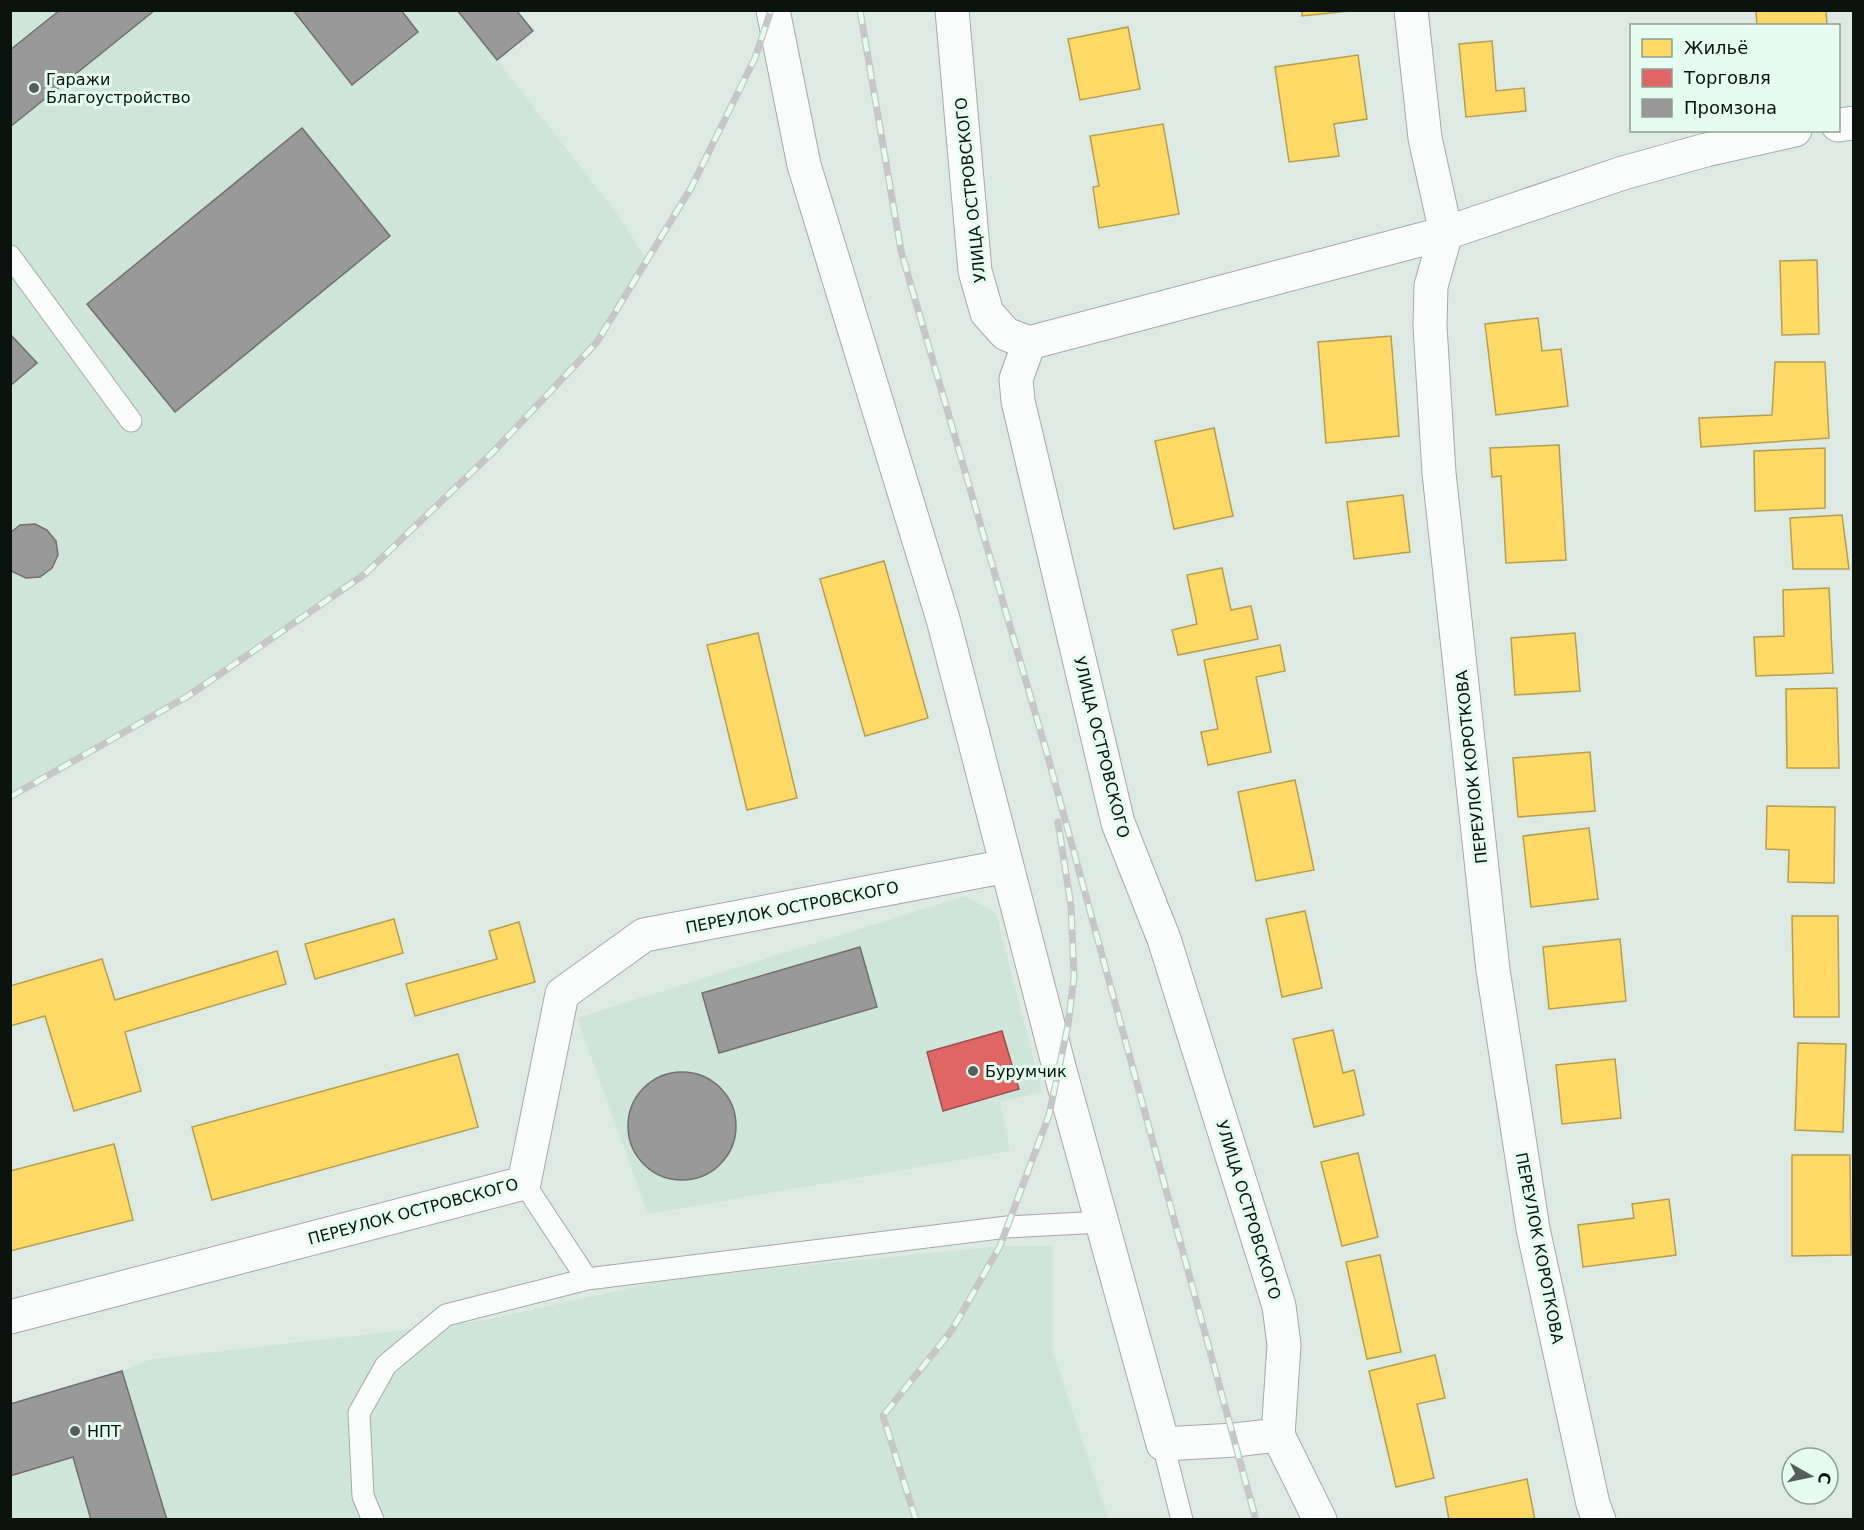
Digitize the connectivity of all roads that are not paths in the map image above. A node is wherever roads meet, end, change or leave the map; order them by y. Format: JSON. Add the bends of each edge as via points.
{"nodes":[{"id":1,"x":773,"y":10,"type":"edge"},
{"id":2,"x":952,"y":10,"type":"edge"},
{"id":3,"x":1411,"y":10,"type":"edge"},
{"id":4,"x":1786,"y":132,"type":"edge"},
{"id":5,"x":1446,"y":234,"type":"junction"},
{"id":6,"x":10,"y":256,"type":"edge"},
{"id":7,"x":1029,"y":343,"type":"junction"},
{"id":8,"x":131,"y":421,"type":"dead end"},
{"id":9,"x":1007,"y":866,"type":"junction"},
{"id":10,"x":524,"y":1183,"type":"junction"},
{"id":11,"x":1102,"y":1222,"type":"junction"},
{"id":12,"x":587,"y":1279,"type":"junction"},
{"id":13,"x":10,"y":1317,"type":"edge"},
{"id":14,"x":1278,"y":1435,"type":"junction"},
{"id":15,"x":1163,"y":1444,"type":"junction"},
{"id":16,"x":374,"y":1520,"type":"edge"},
{"id":17,"x":1182,"y":1520,"type":"edge"},
{"id":18,"x":1320,"y":1520,"type":"edge"},
{"id":19,"x":1599,"y":1520,"type":"edge"}],
"edges":[{"from":1,"to":9,"type":"street","via":[[804,165],[943,619]]},
{"from":2,"to":7,"type":"street","name":"УЛИЦА ОСТРОВСКОГО","via":[[975,271],[987,313],[1006,334]]},
{"from":3,"to":5,"type":"street","name":"ПЕРЕУЛОК КОРОТКОВА","via":[[1425,138]]},
{"from":4,"to":5,"type":"street","via":[[1623,173]]},
{"from":5,"to":7,"type":"street"},
{"from":5,"to":19,"type":"street","name":"ПЕРЕУЛОК КОРОТКОВА","via":[[1431,286],[1439,473],[1493,970],[1533,1229]]},
{"from":6,"to":8,"type":"lane"},
{"from":7,"to":14,"type":"street","name":"УЛИЦА ОСТРОВСКОГО","via":[[1016,379],[1018,401],[1118,824],[1164,939],[1279,1306],[1284,1345]]},
{"from":9,"to":10,"type":"street","name":"ПЕРЕУЛОК ОСТРОВСКОГО","via":[[644,935],[562,994]]},
{"from":9,"to":11,"type":"street"},
{"from":10,"to":12,"type":"lane"},
{"from":10,"to":13,"type":"street","name":"ПЕРЕУЛОК ОСТРОВСКОГО"},
{"from":11,"to":12,"type":"lane","via":[[1007,1227]]},
{"from":11,"to":15,"type":"street"},
{"from":12,"to":16,"type":"lane","via":[[446,1315],[386,1365],[359,1413],[363,1496]]},
{"from":14,"to":15,"type":"street"},
{"from":14,"to":18,"type":"street"},
{"from":15,"to":17,"type":"lane"}]}
